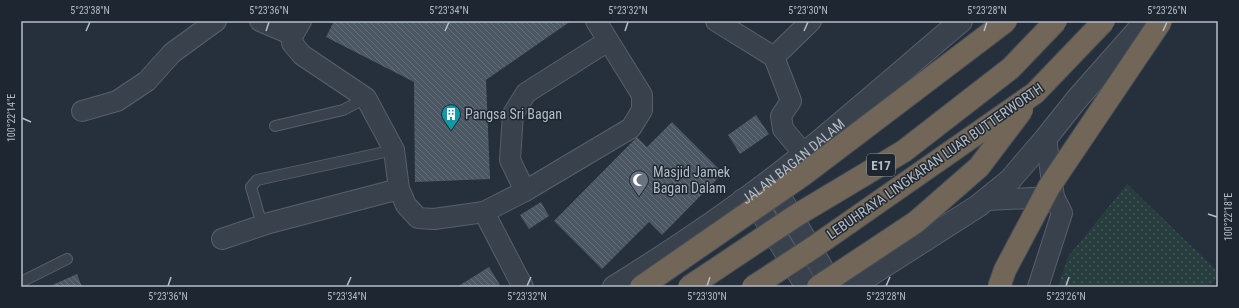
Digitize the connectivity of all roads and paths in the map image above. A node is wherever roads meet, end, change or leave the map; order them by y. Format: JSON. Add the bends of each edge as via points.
{"nodes":[{"id":1,"x":216,"y":21,"type":"edge"},
{"id":2,"x":260,"y":21,"type":"edge"},
{"id":3,"x":596,"y":21,"type":"edge"},
{"id":4,"x":716,"y":21,"type":"edge"},
{"id":5,"x":811,"y":21,"type":"edge"},
{"id":6,"x":961,"y":21,"type":"edge"},
{"id":7,"x":1006,"y":21,"type":"edge"},
{"id":8,"x":1056,"y":21,"type":"edge"},
{"id":9,"x":1104,"y":21,"type":"edge"},
{"id":10,"x":1146,"y":21,"type":"edge"},
{"id":11,"x":1161,"y":21,"type":"edge"},
{"id":12,"x":297,"y":28,"type":"edge"},
{"id":13,"x":608,"y":41,"type":"junction"},
{"id":14,"x":774,"y":57,"type":"junction"},
{"id":15,"x":1035,"y":93,"type":"junction"},
{"id":16,"x":366,"y":98,"type":"junction"},
{"id":17,"x":82,"y":111,"type":"dead end"},
{"id":18,"x":275,"y":126,"type":"dead end"},
{"id":19,"x":1046,"y":138,"type":"junction"},
{"id":20,"x":394,"y":150,"type":"junction"},
{"id":21,"x":796,"y":160,"type":"junction"},
{"id":22,"x":399,"y":190,"type":"junction"},
{"id":23,"x":525,"y":191,"type":"junction"},
{"id":24,"x":1054,"y":197,"type":"junction"},
{"id":25,"x":743,"y":200,"type":"junction"},
{"id":26,"x":986,"y":200,"type":"junction"},
{"id":27,"x":484,"y":212,"type":"junction"},
{"id":28,"x":262,"y":225,"type":"junction"},
{"id":29,"x":222,"y":239,"type":"dead end"},
{"id":30,"x":923,"y":240,"type":"junction"},
{"id":31,"x":67,"y":259,"type":"dead end"},
{"id":32,"x":21,"y":282,"type":"edge"},
{"id":33,"x":838,"y":286,"type":"edge"},
{"id":34,"x":523,"y":287,"type":"edge"},
{"id":35,"x":614,"y":287,"type":"edge"},
{"id":36,"x":641,"y":287,"type":"edge"},
{"id":37,"x":689,"y":287,"type":"edge"},
{"id":38,"x":753,"y":287,"type":"edge"},
{"id":39,"x":807,"y":287,"type":"edge"},
{"id":40,"x":881,"y":287,"type":"edge"},
{"id":41,"x":999,"y":287,"type":"edge"},
{"id":42,"x":1038,"y":287,"type":"edge"}],
"edges":[{"from":1,"to":17,"type":"street","via":[[172,53],[147,81],[117,101]]},
{"from":2,"to":12,"type":"street"},
{"from":3,"to":13,"type":"street"},
{"from":4,"to":14,"type":"street"},
{"from":5,"to":14,"type":"street"},
{"from":6,"to":21,"type":"street","name":"JALAN BAGAN DALAM"},
{"from":7,"to":36,"type":"highway","bridge":true,"via":[[803,175]]},
{"from":8,"to":37,"type":"highway","name":"LEBUHRAYA LINGKARAN LUAR BUTTERWORTH","number":"E17","bridge":true,"via":[[1011,68],[904,151],[797,215]]},
{"from":9,"to":15,"type":"highway","name":"LEBUHRAYA LINGKARAN LUAR BUTTERWORTH","number":"E17","bridge":true},
{"from":10,"to":19,"type":"street"},
{"from":11,"to":41,"type":"highway","bridge":true,"via":[[1049,187],[1005,270]]},
{"from":12,"to":16,"type":"street","via":[[292,43],[302,55]]},
{"from":13,"to":23,"type":"street","via":[[526,93],[513,114],[510,160]]},
{"from":13,"to":23,"type":"street","via":[[642,95],[642,110],[631,128]]},
{"from":14,"to":21,"type":"street","via":[[791,101],[780,116]]},
{"from":15,"to":33,"type":"highway","bridge":true,"via":[[978,167]]},
{"from":15,"to":38,"type":"highway","name":"LEBUHRAYA LINGKARAN LUAR BUTTERWORTH","number":"E17","bridge":true},
{"from":16,"to":18,"type":"lane","via":[[343,110]]},
{"from":16,"to":20,"type":"street"},
{"from":19,"to":24,"type":"street"},
{"from":19,"to":26,"type":"street","via":[[1010,180]]},
{"from":20,"to":22,"type":"street"},
{"from":20,"to":28,"type":"lane","via":[[257,180],[251,187]]},
{"from":21,"to":25,"type":"street","name":"JALAN BAGAN DALAM"},
{"from":21,"to":33,"type":"street","via":[[781,181],[780,196]]},
{"from":22,"to":27,"type":"street","via":[[406,205],[418,218],[434,219]]},
{"from":22,"to":28,"type":"street"},
{"from":23,"to":27,"type":"street"},
{"from":24,"to":26,"type":"street"},
{"from":24,"to":42,"type":"street","via":[[1062,212]]},
{"from":25,"to":35,"type":"street","name":"JALAN BAGAN DALAM","via":[[655,262]]},
{"from":25,"to":39,"type":"street","via":[[751,202],[760,210]]},
{"from":26,"to":30,"type":"street"},
{"from":27,"to":34,"type":"street"},
{"from":28,"to":29,"type":"street"},
{"from":30,"to":33,"type":"street"},
{"from":30,"to":40,"type":"street"},
{"from":31,"to":32,"type":"lane"}]}
